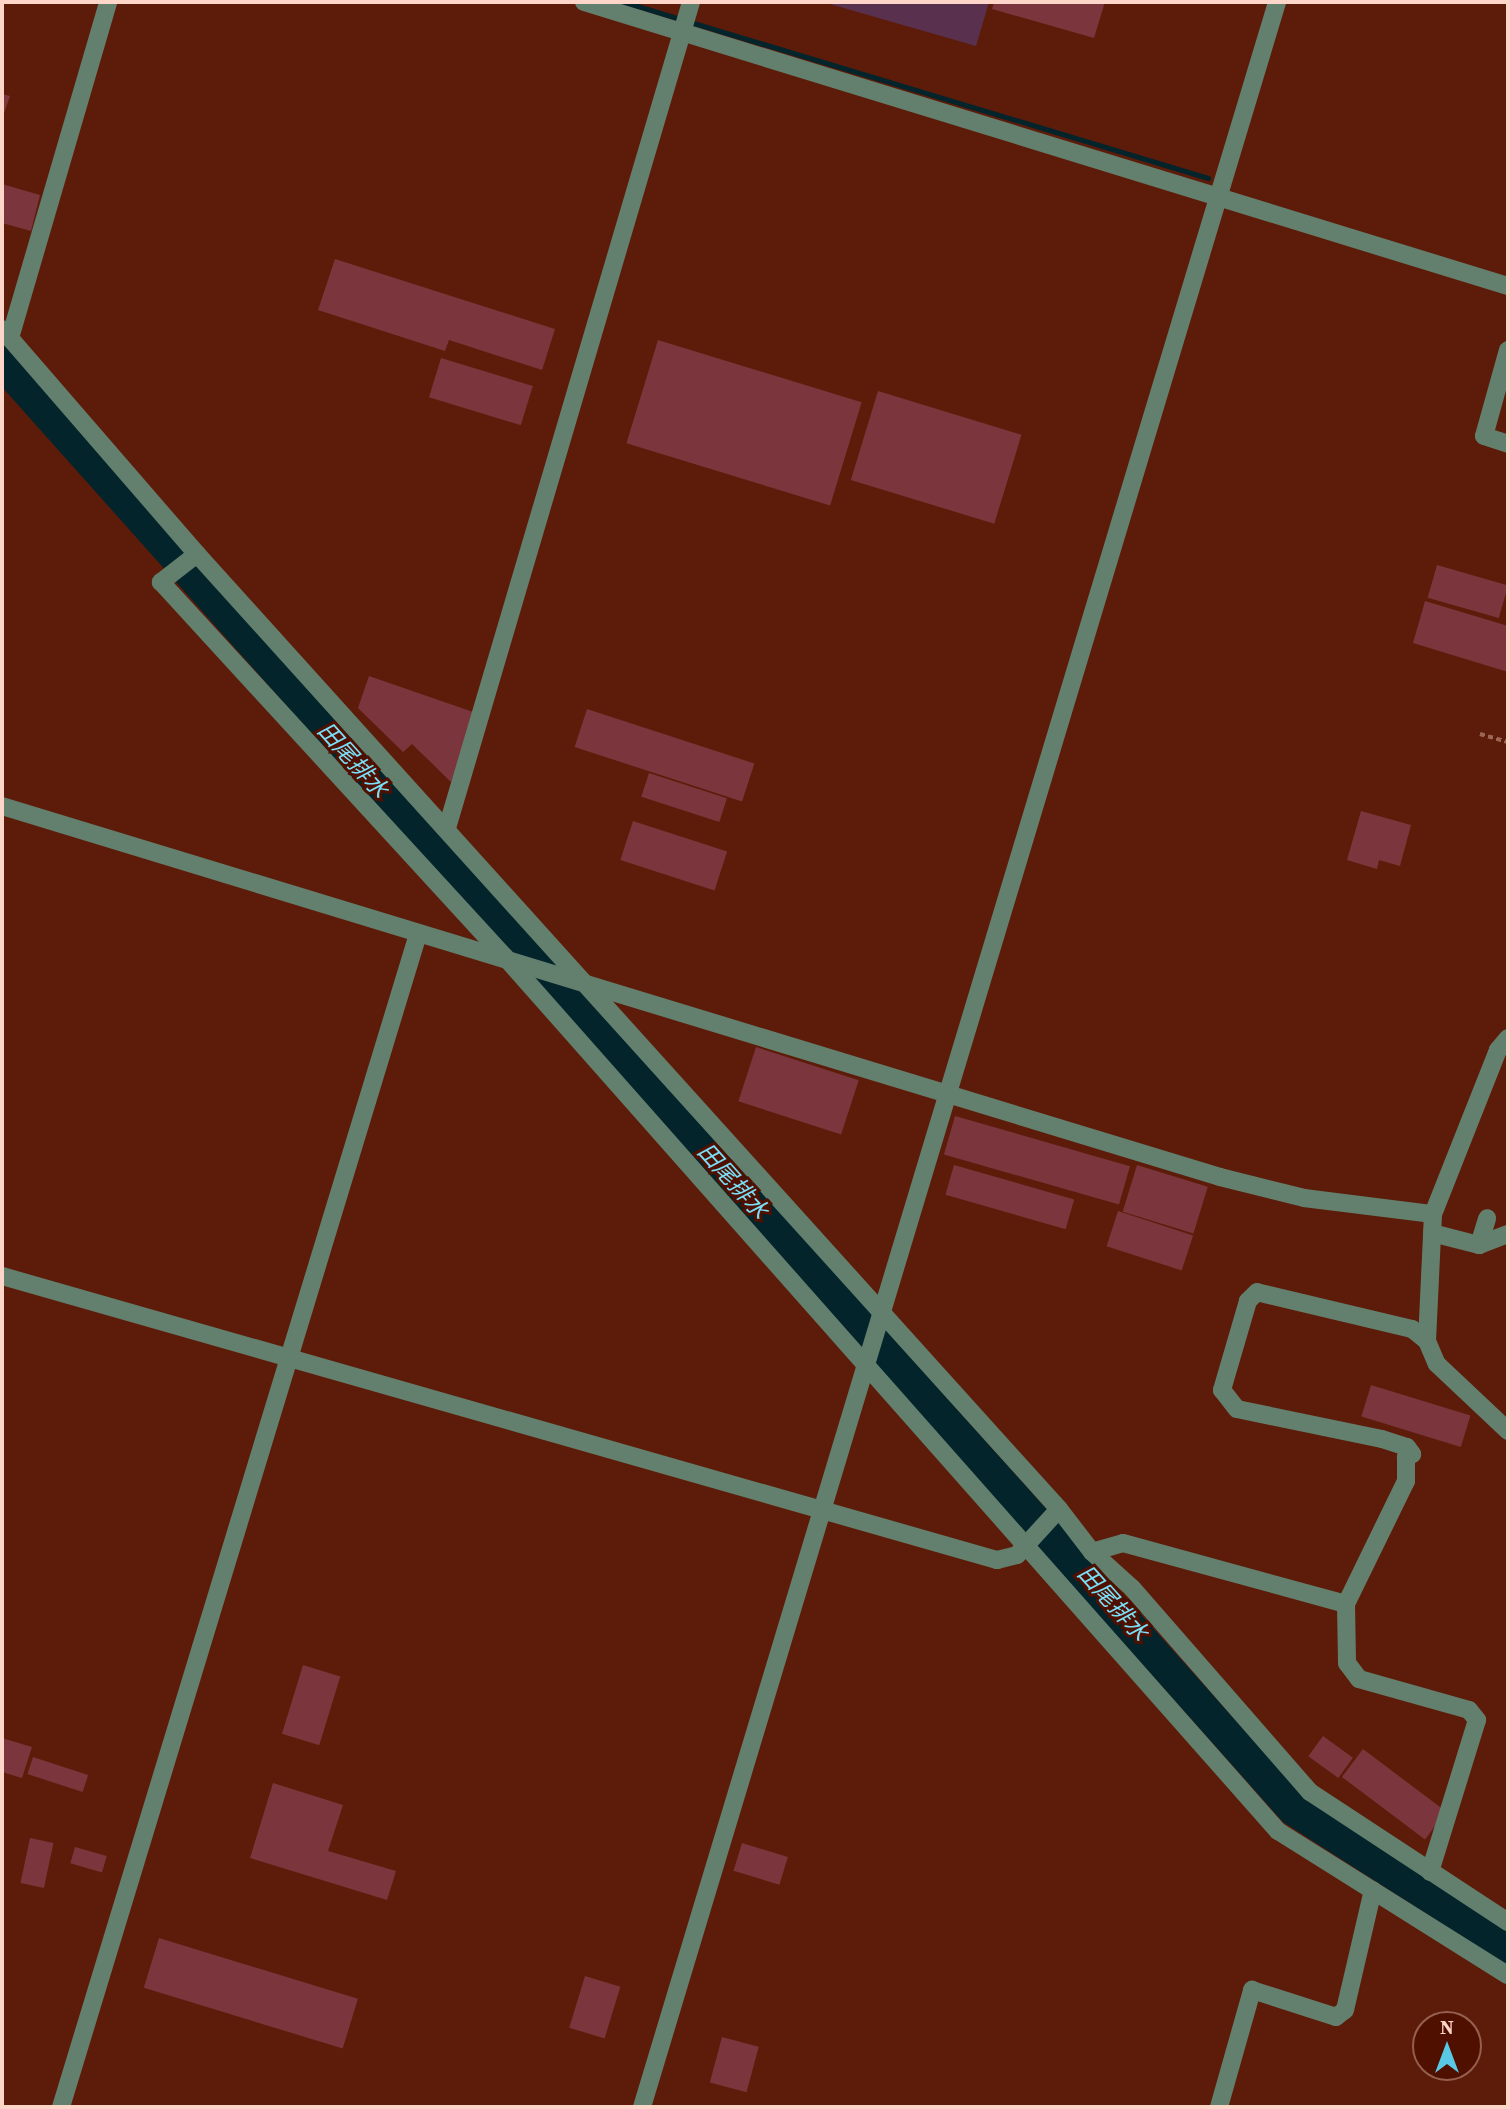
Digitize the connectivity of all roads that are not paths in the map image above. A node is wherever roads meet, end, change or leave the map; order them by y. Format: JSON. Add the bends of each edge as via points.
{"nodes":[{"id":1,"x":108,"y":2,"type":"edge"},
{"id":2,"x":584,"y":2,"type":"edge"},
{"id":3,"x":691,"y":2,"type":"edge"},
{"id":4,"x":1277,"y":2,"type":"edge"},
{"id":5,"x":682,"y":32,"type":"junction"},
{"id":6,"x":1218,"y":195,"type":"junction"},
{"id":7,"x":1508,"y":286,"type":"edge"},
{"id":8,"x":6,"y":333,"type":"edge"},
{"id":9,"x":1508,"y":350,"type":"edge"},
{"id":10,"x":1508,"y":444,"type":"edge"},
{"id":11,"x":197,"y":554,"type":"junction"},
{"id":12,"x":2,"y":806,"type":"edge"},
{"id":13,"x":447,"y":828,"type":"junction"},
{"id":14,"x":418,"y":934,"type":"junction"},
{"id":15,"x":505,"y":957,"type":"junction"},
{"id":16,"x":586,"y":983,"type":"junction"},
{"id":17,"x":1508,"y":1038,"type":"edge"},
{"id":18,"x":950,"y":1096,"type":"junction"},
{"id":19,"x":1433,"y":1214,"type":"junction"},
{"id":20,"x":1487,"y":1218,"type":"dead end"},
{"id":21,"x":1432,"y":1233,"type":"junction"},
{"id":22,"x":1508,"y":1234,"type":"edge"},
{"id":23,"x":1479,"y":1245,"type":"junction"},
{"id":24,"x":2,"y":1276,"type":"edge"},
{"id":25,"x":883,"y":1316,"type":"junction"},
{"id":26,"x":1427,"y":1341,"type":"junction"},
{"id":27,"x":287,"y":1358,"type":"junction"},
{"id":28,"x":866,"y":1370,"type":"junction"},
{"id":29,"x":1508,"y":1431,"type":"edge"},
{"id":30,"x":824,"y":1510,"type":"junction"},
{"id":31,"x":1054,"y":1513,"type":"junction"},
{"id":32,"x":1027,"y":1544,"type":"junction"},
{"id":33,"x":1092,"y":1552,"type":"junction"},
{"id":34,"x":1346,"y":1604,"type":"junction"},
{"id":35,"x":1430,"y":1872,"type":"junction"},
{"id":36,"x":1373,"y":1890,"type":"junction"},
{"id":37,"x":1508,"y":1922,"type":"edge"},
{"id":38,"x":1508,"y":1975,"type":"edge"},
{"id":39,"x":61,"y":2107,"type":"edge"},
{"id":40,"x":642,"y":2107,"type":"edge"},
{"id":41,"x":1219,"y":2107,"type":"edge"}],
"edges":[{"from":1,"to":8,"type":"street"},
{"from":2,"to":5,"type":"street"},
{"from":3,"to":5,"type":"street"},
{"from":4,"to":6,"type":"street"},
{"from":5,"to":6,"type":"street"},
{"from":5,"to":13,"type":"street"},
{"from":6,"to":7,"type":"street"},
{"from":6,"to":18,"type":"street"},
{"from":8,"to":11,"type":"street"},
{"from":9,"to":10,"type":"street","via":[[1484,436]]},
{"from":11,"to":13,"type":"street"},
{"from":11,"to":15,"type":"street","via":[[161,582]]},
{"from":12,"to":14,"type":"street"},
{"from":13,"to":16,"type":"street"},
{"from":14,"to":15,"type":"street"},
{"from":14,"to":27,"type":"street"},
{"from":15,"to":16,"type":"street"},
{"from":15,"to":28,"type":"street"},
{"from":16,"to":18,"type":"street"},
{"from":16,"to":25,"type":"street"},
{"from":17,"to":19,"type":"street","via":[[1498,1050]]},
{"from":18,"to":19,"type":"street","via":[[1304,1198]]},
{"from":18,"to":25,"type":"street"},
{"from":19,"to":21,"type":"street"},
{"from":20,"to":23,"type":"street"},
{"from":21,"to":23,"type":"street"},
{"from":21,"to":26,"type":"street"},
{"from":22,"to":23,"type":"street"},
{"from":24,"to":27,"type":"street"},
{"from":25,"to":28,"type":"street"},
{"from":25,"to":31,"type":"street"},
{"from":26,"to":29,"type":"street","via":[[1437,1364]]},
{"from":26,"to":34,"type":"street","via":[[1412,1329],[1257,1292],[1248,1301],[1222,1390],[1230,1403],[1237,1409],[1382,1439],[1408,1447],[1412,1454],[1406,1457],[1406,1481]]},
{"from":27,"to":30,"type":"street"},
{"from":27,"to":39,"type":"street"},
{"from":28,"to":30,"type":"street"},
{"from":28,"to":32,"type":"street"},
{"from":30,"to":32,"type":"street","via":[[998,1560],[1017,1555]]},
{"from":30,"to":40,"type":"street"},
{"from":31,"to":32,"type":"street"},
{"from":31,"to":33,"type":"street"},
{"from":32,"to":36,"type":"street","via":[[1278,1831]]},
{"from":33,"to":34,"type":"street","via":[[1123,1543]]},
{"from":33,"to":35,"type":"street","via":[[1132,1588],[1310,1792]]},
{"from":34,"to":35,"type":"street","via":[[1347,1663],[1359,1679],[1469,1710],[1477,1720]]},
{"from":35,"to":37,"type":"street"},
{"from":36,"to":38,"type":"street"},
{"from":36,"to":41,"type":"street","via":[[1345,2010],[1336,2017],[1252,1990]]}]}
